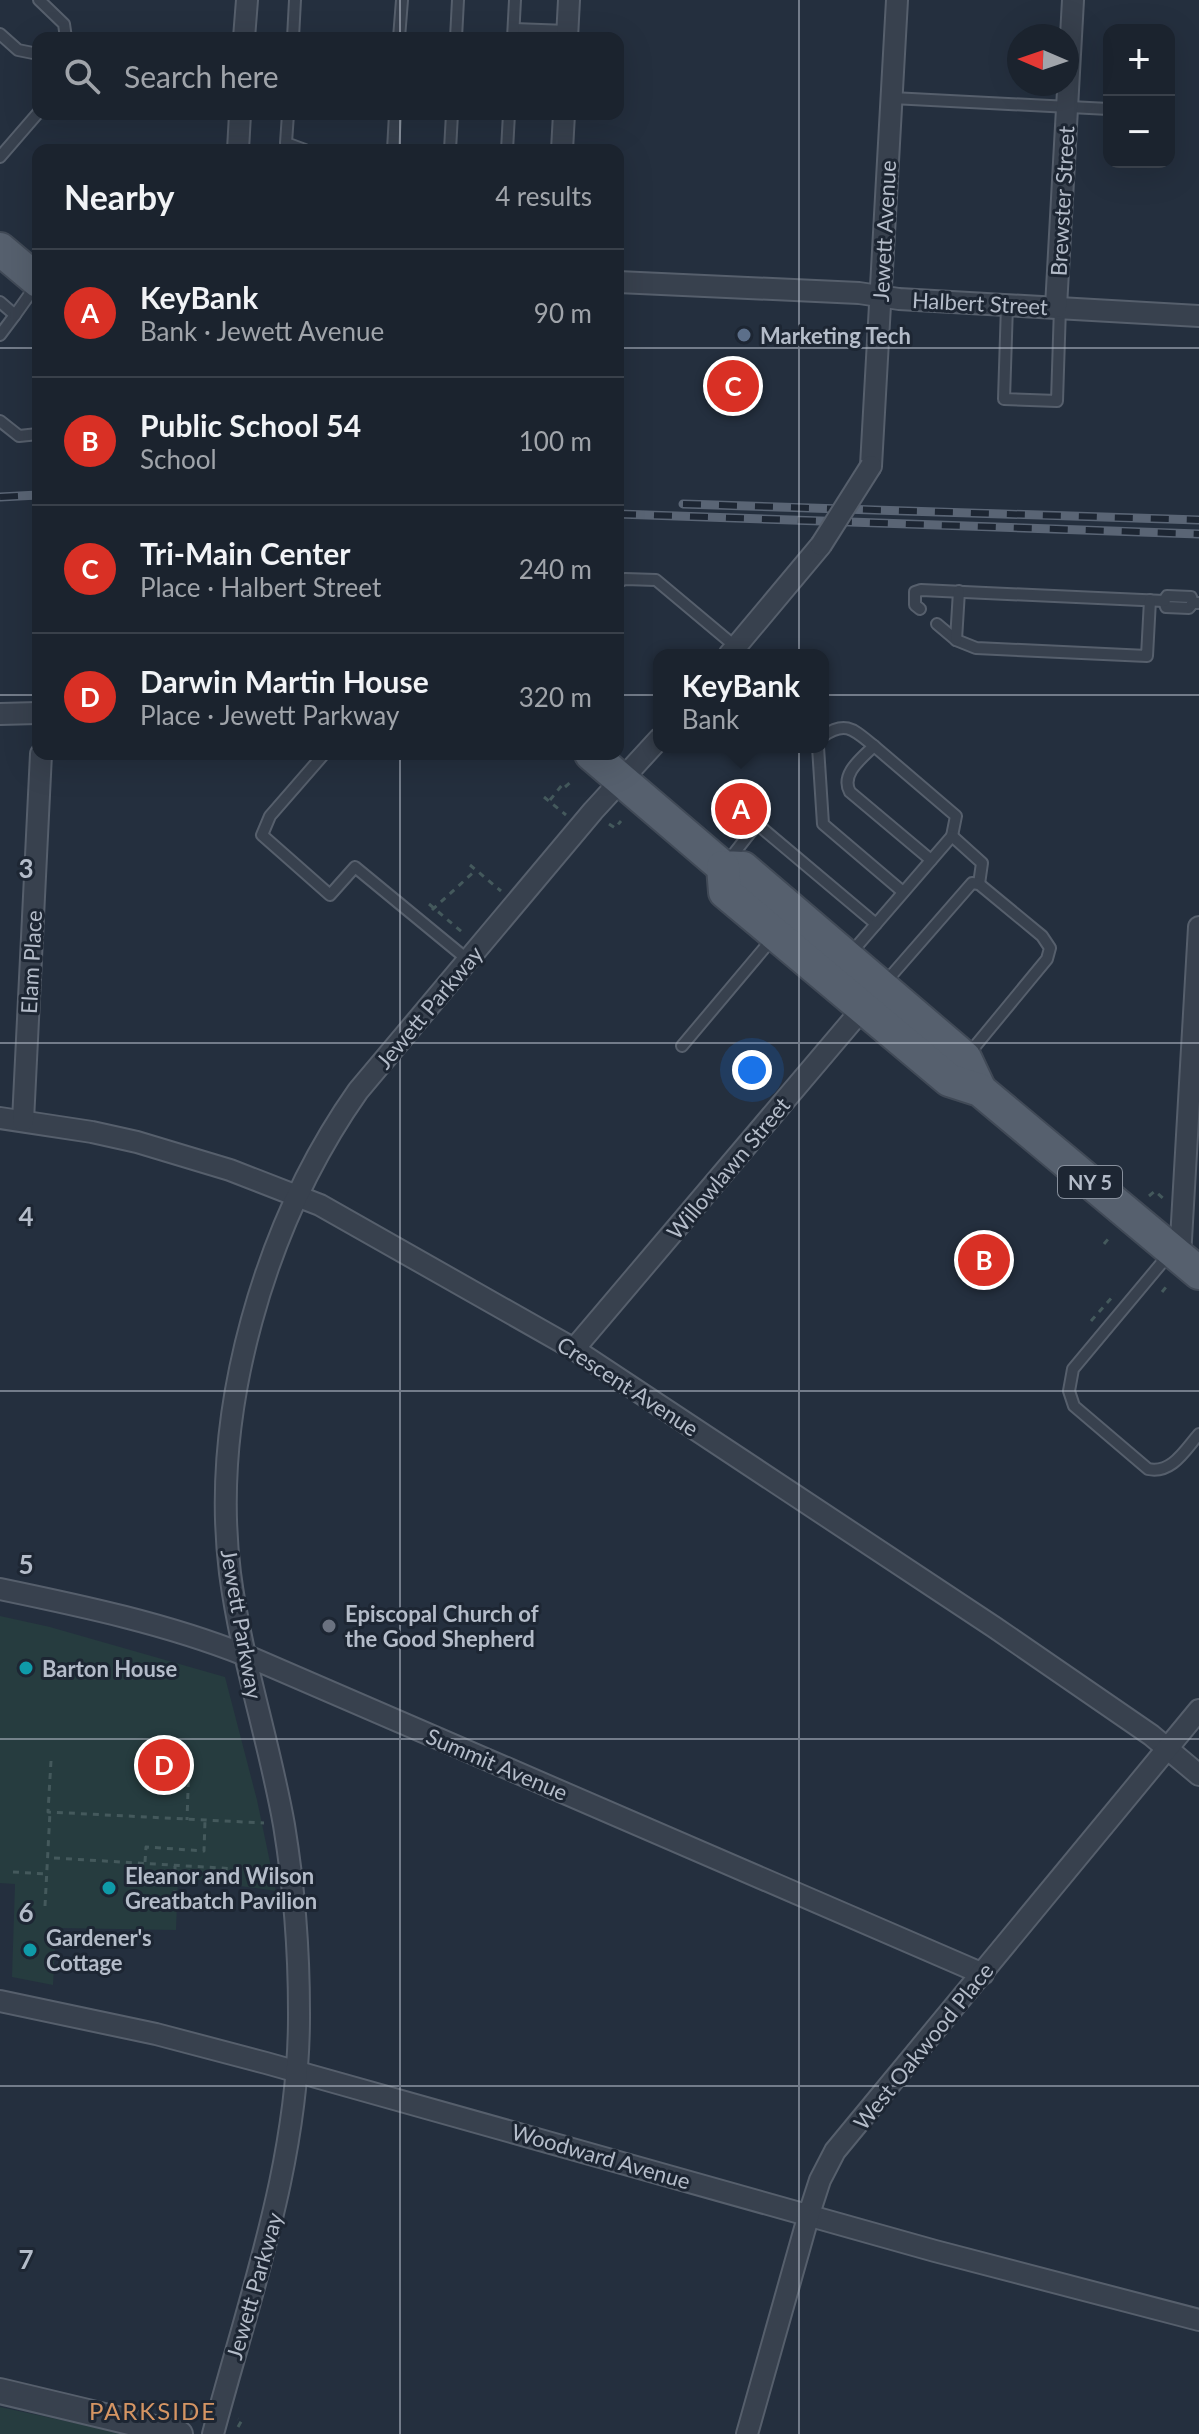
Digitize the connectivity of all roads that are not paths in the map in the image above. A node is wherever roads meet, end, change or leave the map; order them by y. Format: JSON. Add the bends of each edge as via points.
{"nodes":[{"id":1,"x":247,"y":0,"type":"edge"},
{"id":2,"x":295,"y":0,"type":"edge"},
{"id":3,"x":402,"y":0,"type":"edge"},
{"id":4,"x":458,"y":0,"type":"edge"},
{"id":5,"x":515,"y":0,"type":"edge"},
{"id":6,"x":569,"y":0,"type":"edge"},
{"id":7,"x":897,"y":0,"type":"edge"},
{"id":8,"x":1073,"y":0,"type":"edge"},
{"id":9,"x":44,"y":2,"type":"edge"},
{"id":10,"x":65,"y":32,"type":"edge"},
{"id":11,"x":244,"y":32,"type":"edge"},
{"id":12,"x":293,"y":32,"type":"edge"},
{"id":13,"x":399,"y":32,"type":"edge"},
{"id":14,"x":456,"y":32,"type":"edge"},
{"id":15,"x":513,"y":32,"type":"edge"},
{"id":16,"x":568,"y":32,"type":"edge"},
{"id":17,"x":0,"y":34,"type":"edge"},
{"id":18,"x":32,"y":53,"type":"edge"},
{"id":19,"x":892,"y":98,"type":"junction"},
{"id":20,"x":1067,"y":108,"type":"junction"},
{"id":21,"x":1103,"y":109,"type":"edge"},
{"id":22,"x":32,"y":120,"type":"edge"},
{"id":23,"x":240,"y":120,"type":"edge"},
{"id":24,"x":288,"y":120,"type":"edge"},
{"id":25,"x":395,"y":120,"type":"edge"},
{"id":26,"x":452,"y":120,"type":"edge"},
{"id":27,"x":509,"y":120,"type":"edge"},
{"id":28,"x":564,"y":120,"type":"edge"},
{"id":29,"x":238,"y":144,"type":"edge"},
{"id":30,"x":289,"y":144,"type":"edge"},
{"id":31,"x":393,"y":144,"type":"edge"},
{"id":32,"x":450,"y":144,"type":"edge"},
{"id":33,"x":507,"y":144,"type":"edge"},
{"id":34,"x":562,"y":144,"type":"edge"},
{"id":35,"x":0,"y":157,"type":"edge"},
{"id":36,"x":0,"y":249,"type":"edge"},
{"id":37,"x":32,"y":277,"type":"edge"},
{"id":38,"x":624,"y":282,"type":"edge"},
{"id":39,"x":32,"y":291,"type":"edge"},
{"id":40,"x":880,"y":296,"type":"junction"},
{"id":41,"x":0,"y":302,"type":"edge"},
{"id":42,"x":1007,"y":305,"type":"junction"},
{"id":43,"x":1058,"y":307,"type":"junction"},
{"id":44,"x":15,"y":315,"type":"junction"},
{"id":45,"x":1199,"y":316,"type":"edge"},
{"id":46,"x":0,"y":335,"type":"edge"},
{"id":47,"x":0,"y":421,"type":"edge"},
{"id":48,"x":32,"y":435,"type":"edge"},
{"id":49,"x":624,"y":579,"type":"edge"},
{"id":50,"x":959,"y":591,"type":"junction"},
{"id":51,"x":1150,"y":600,"type":"junction"},
{"id":52,"x":1196,"y":603,"type":"edge"},
{"id":53,"x":920,"y":609,"type":"dead end"},
{"id":54,"x":937,"y":624,"type":"dead end"},
{"id":55,"x":956,"y":640,"type":"junction"},
{"id":56,"x":731,"y":649,"type":"edge"},
{"id":57,"x":735,"y":649,"type":"edge"},
{"id":58,"x":32,"y":713,"type":"edge"},
{"id":59,"x":0,"y":714,"type":"edge"},
{"id":60,"x":829,"y":732,"type":"edge"},
{"id":61,"x":653,"y":746,"type":"edge"},
{"id":62,"x":874,"y":746,"type":"junction"},
{"id":63,"x":818,"y":753,"type":"edge"},
{"id":64,"x":41,"y":760,"type":"edge"},
{"id":65,"x":319,"y":760,"type":"edge"},
{"id":66,"x":582,"y":767,"type":"edge"},
{"id":67,"x":622,"y":780,"type":"junction"},
{"id":68,"x":952,"y":836,"type":"junction"},
{"id":69,"x":931,"y":860,"type":"junction"},
{"id":70,"x":723,"y":867,"type":"junction"},
{"id":71,"x":979,"y":884,"type":"junction"},
{"id":72,"x":903,"y":892,"type":"junction"},
{"id":73,"x":876,"y":924,"type":"junction"},
{"id":74,"x":1199,"y":927,"type":"edge"},
{"id":75,"x":776,"y":934,"type":"junction"},
{"id":76,"x":847,"y":958,"type":"junction"},
{"id":77,"x":468,"y":960,"type":"junction"},
{"id":78,"x":872,"y":997,"type":"junction"},
{"id":79,"x":682,"y":1046,"type":"dead end"},
{"id":80,"x":965,"y":1058,"type":"junction"},
{"id":81,"x":980,"y":1090,"type":"junction"},
{"id":82,"x":0,"y":1118,"type":"edge"},
{"id":83,"x":23,"y":1121,"type":"junction"},
{"id":84,"x":299,"y":1196,"type":"junction"},
{"id":85,"x":1184,"y":1260,"type":"edge"},
{"id":86,"x":574,"y":1349,"type":"junction"},
{"id":87,"x":1199,"y":1434,"type":"edge"},
{"id":88,"x":0,"y":1589,"type":"edge"},
{"id":89,"x":245,"y":1655,"type":"junction"},
{"id":90,"x":1199,"y":1710,"type":"edge"},
{"id":91,"x":1166,"y":1748,"type":"junction"},
{"id":92,"x":1199,"y":1775,"type":"edge"},
{"id":93,"x":983,"y":1974,"type":"junction"},
{"id":94,"x":0,"y":2001,"type":"edge"},
{"id":95,"x":297,"y":2072,"type":"junction"},
{"id":96,"x":809,"y":2214,"type":"junction"},
{"id":97,"x":1199,"y":2320,"type":"edge"},
{"id":98,"x":0,"y":2391,"type":"edge"},
{"id":99,"x":186,"y":2425,"type":"edge"},
{"id":100,"x":213,"y":2434,"type":"edge"},
{"id":101,"x":747,"y":2434,"type":"edge"}],
"edges":[{"from":1,"to":11,"type":"street"},
{"from":2,"to":12,"type":"lane"},
{"from":3,"to":13,"type":"lane"},
{"from":4,"to":14,"type":"lane"},
{"from":5,"to":15,"type":"lane"},
{"from":6,"to":16,"type":"street"},
{"from":7,"to":19,"type":"street","name":"Jewett Avenue"},
{"from":8,"to":20,"type":"street","name":"Brewster Street"},
{"from":9,"to":10,"type":"lane"},
{"from":17,"to":18,"type":"lane","via":[[18,50]]},
{"from":19,"to":20,"type":"lane"},
{"from":19,"to":40,"type":"street","name":"Jewett Avenue"},
{"from":20,"to":21,"type":"lane"},
{"from":20,"to":43,"type":"street","name":"Brewster Street"},
{"from":22,"to":35,"type":"lane"},
{"from":23,"to":29,"type":"street"},
{"from":24,"to":30,"type":"lane"},
{"from":25,"to":31,"type":"lane"},
{"from":26,"to":32,"type":"lane"},
{"from":27,"to":33,"type":"lane"},
{"from":28,"to":34,"type":"street"},
{"from":36,"to":37,"type":"main road"},
{"from":38,"to":40,"type":"street","name":"Halbert Street"},
{"from":39,"to":44,"type":"lane"},
{"from":40,"to":42,"type":"street","name":"Halbert Street"},
{"from":40,"to":57,"type":"street","name":"Jewett Avenue","bridge":true,"via":[[871,466],[821,545]]},
{"from":41,"to":44,"type":"lane"},
{"from":42,"to":43,"type":"street","name":"Halbert Street"},
{"from":42,"to":43,"type":"lane","via":[[1004,399],[1057,401]]},
{"from":43,"to":45,"type":"street","name":"Halbert Street"},
{"from":44,"to":46,"type":"lane"},
{"from":47,"to":48,"type":"lane","via":[[19,436]]},
{"from":49,"to":56,"type":"lane","via":[[656,580]]},
{"from":50,"to":51,"type":"lane"},
{"from":50,"to":53,"type":"lane","via":[[915,592]]},
{"from":50,"to":55,"type":"lane"},
{"from":51,"to":52,"type":"lane","via":[[1164,601],[1166,607],[1189,608]]},
{"from":51,"to":55,"type":"lane","via":[[1147,656],[976,648]]},
{"from":54,"to":55,"type":"lane"},
{"from":58,"to":59,"type":"street"},
{"from":60,"to":62,"type":"lane","via":[[852,728]]},
{"from":61,"to":67,"type":"street"},
{"from":62,"to":68,"type":"lane","via":[[956,816]]},
{"from":62,"to":69,"type":"lane","via":[[846,785]]},
{"from":63,"to":72,"type":"lane","via":[[823,824]]},
{"from":64,"to":83,"type":"street","name":"Elam Place"},
{"from":65,"to":77,"type":"lane","via":[[270,816],[262,835],[330,895],[355,867]]},
{"from":66,"to":67,"type":"main road","number":"NY 5"},
{"from":67,"to":70,"type":"main road","number":"NY 5"},
{"from":67,"to":77,"type":"street","name":"Jewett Parkway"},
{"from":68,"to":69,"type":"lane"},
{"from":68,"to":71,"type":"lane","via":[[982,863]]},
{"from":69,"to":72,"type":"lane"},
{"from":70,"to":73,"type":"lane","via":[[757,824]]},
{"from":70,"to":75,"type":"main road","number":"NY 5","via":[[725,892]]},
{"from":70,"to":76,"type":"main road","number":"NY 5","via":[[743,868]]},
{"from":71,"to":78,"type":"lane","via":[[965,888]]},
{"from":71,"to":80,"type":"lane","via":[[1050,948],[1047,959]]},
{"from":72,"to":73,"type":"lane"},
{"from":73,"to":76,"type":"lane"},
{"from":74,"to":85,"type":"street"},
{"from":75,"to":78,"type":"main road","number":"NY 5"},
{"from":75,"to":79,"type":"lane"},
{"from":76,"to":78,"type":"main road","number":"NY 5"},
{"from":77,"to":84,"type":"street","name":"Jewett Parkway","via":[[358,1091],[315,1158]]},
{"from":78,"to":80,"type":"main road","number":"NY 5"},
{"from":78,"to":81,"type":"main road","number":"NY 5","via":[[949,1080]]},
{"from":78,"to":86,"type":"street","name":"Willowlawn Street"},
{"from":80,"to":81,"type":"main road","number":"NY 5"},
{"from":81,"to":85,"type":"main road","number":"NY 5"},
{"from":82,"to":83,"type":"street","name":"Crescent Avenue"},
{"from":83,"to":84,"type":"street","name":"Crescent Avenue","via":[[137,1142]]},
{"from":84,"to":86,"type":"street","name":"Crescent Avenue"},
{"from":84,"to":89,"type":"street","name":"Jewett Parkway","via":[[275,1250],[245,1348],[227,1459],[230,1575]]},
{"from":85,"to":87,"type":"lane","via":[[1073,1369],[1069,1391],[1074,1406],[1148,1469],[1170,1466]]},
{"from":86,"to":91,"type":"street","name":"Crescent Avenue","via":[[994,1627]]},
{"from":88,"to":89,"type":"street","name":"Summit Avenue","via":[[117,1616]]},
{"from":89,"to":93,"type":"street","name":"Summit Avenue"},
{"from":89,"to":95,"type":"street","name":"Jewett Parkway","via":[[290,1871],[298,1952]]},
{"from":90,"to":91,"type":"street","name":"West Oakwood Place"},
{"from":91,"to":92,"type":"street","name":"Crescent Avenue"},
{"from":91,"to":93,"type":"street","name":"West Oakwood Place"},
{"from":93,"to":96,"type":"street","name":"West Oakwood Place","via":[[835,2151]]},
{"from":94,"to":95,"type":"street","name":"Woodward Avenue","via":[[156,2034]]},
{"from":95,"to":96,"type":"street","name":"Woodward Avenue"},
{"from":95,"to":100,"type":"street","name":"Jewett Parkway","via":[[278,2200]]},
{"from":96,"to":97,"type":"street","name":"Woodward Avenue"},
{"from":96,"to":101,"type":"street","name":"West Oakwood Place"},
{"from":98,"to":99,"type":"street"}]}
